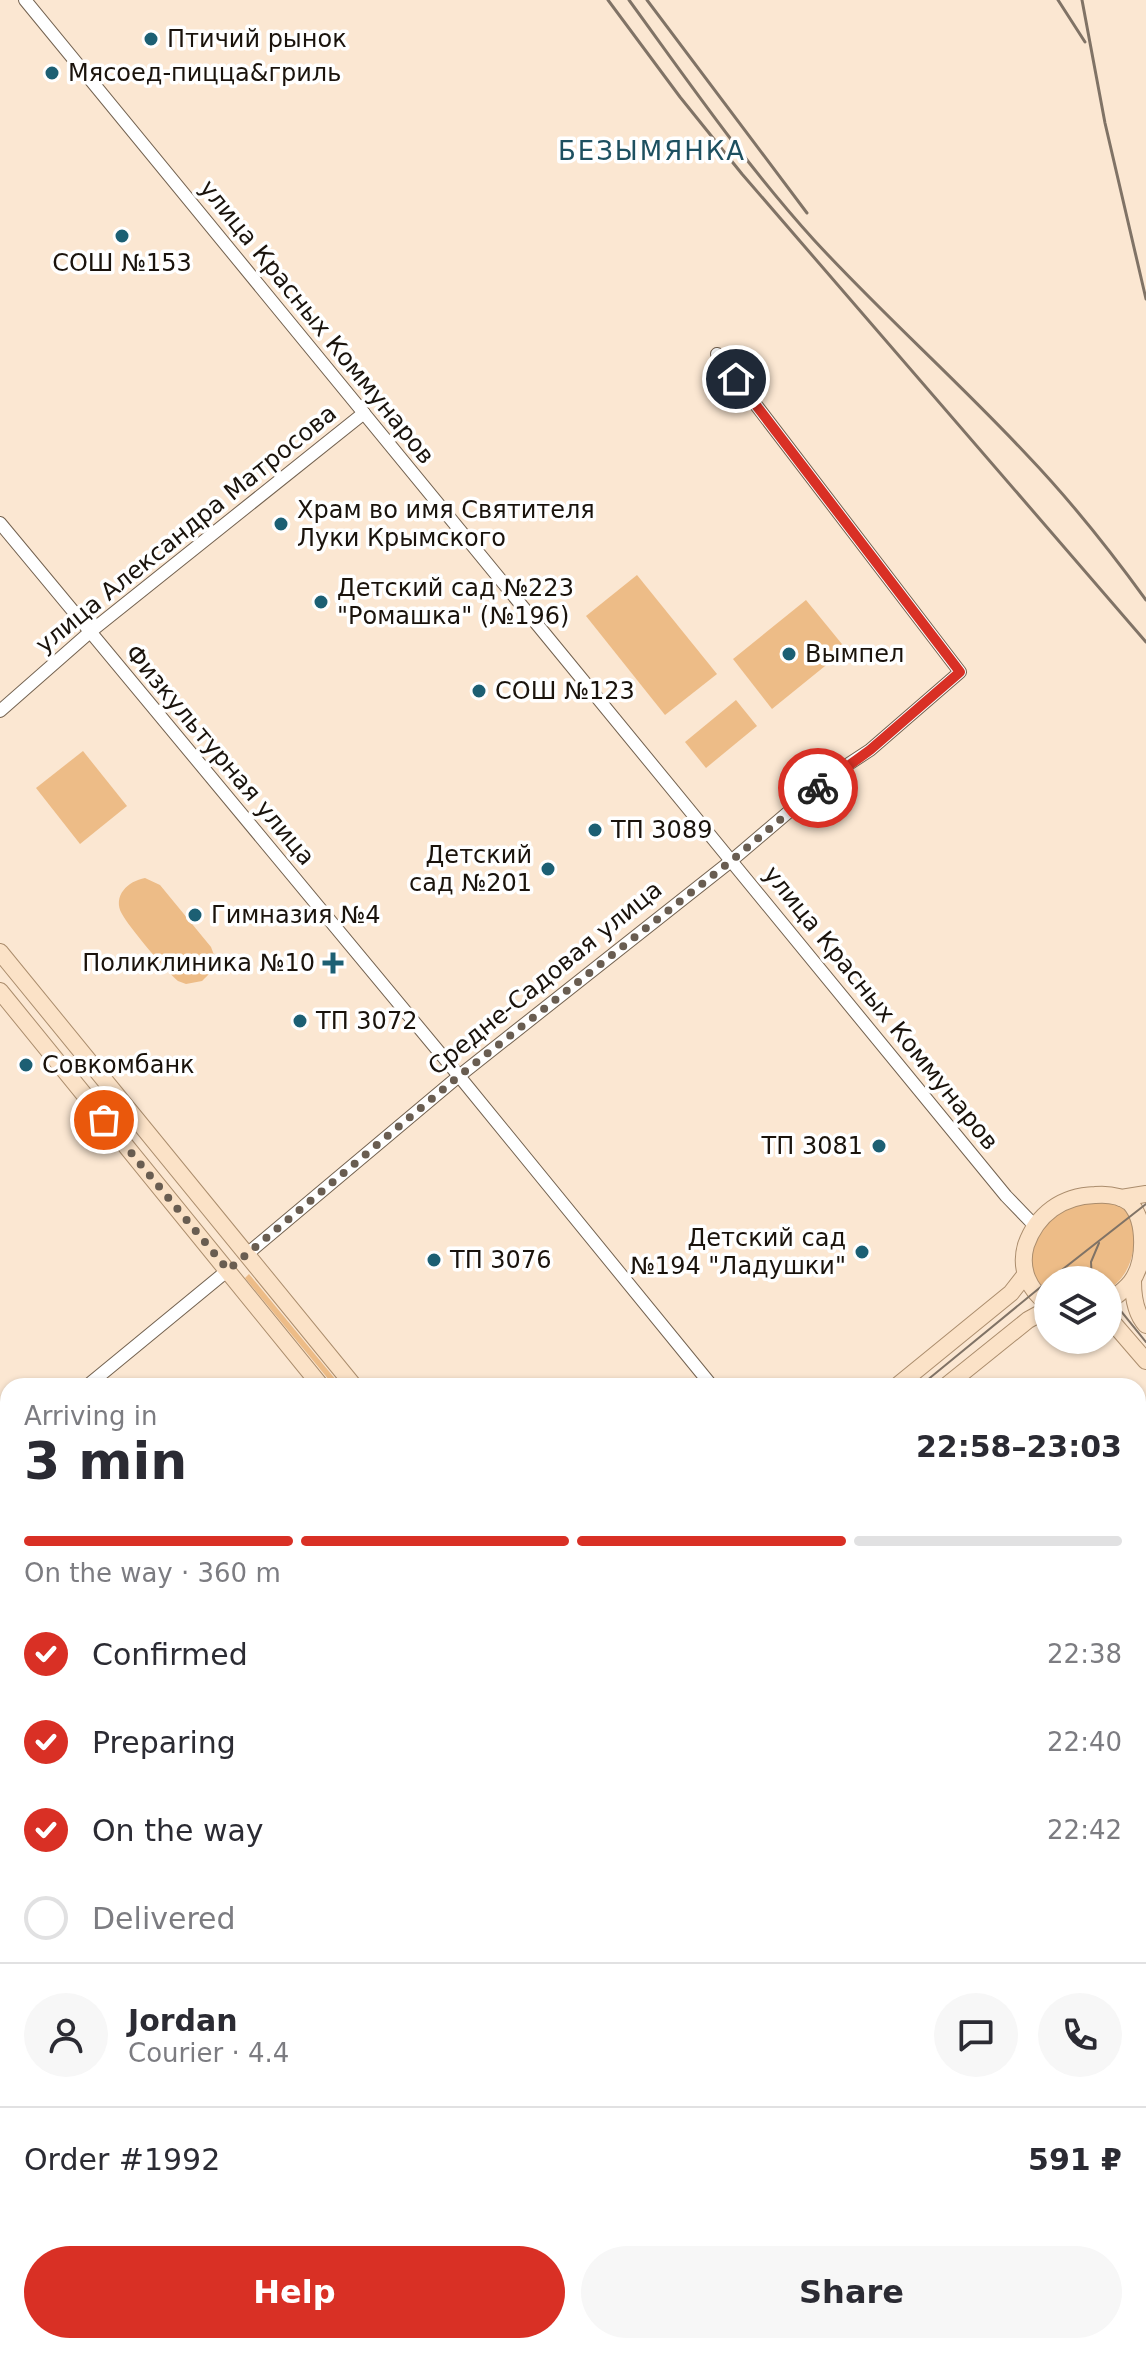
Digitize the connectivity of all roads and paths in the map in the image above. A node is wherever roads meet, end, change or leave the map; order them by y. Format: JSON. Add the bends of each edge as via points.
{"nodes":[{"id":1,"x":25,"y":0,"type":"edge"},
{"id":2,"x":717,"y":354,"type":"dead end"},
{"id":3,"x":364,"y":413,"type":"junction"},
{"id":4,"x":0,"y":523,"type":"edge"},
{"id":5,"x":90,"y":632,"type":"junction"},
{"id":6,"x":0,"y":711,"type":"edge"},
{"id":7,"x":731,"y":861,"type":"junction"},
{"id":8,"x":0,"y":952,"type":"edge"},
{"id":9,"x":0,"y":991,"type":"edge"},
{"id":10,"x":459,"y":1076,"type":"junction"},
{"id":11,"x":1146,"y":1194,"type":"edge"},
{"id":12,"x":1121,"y":1198,"type":"junction"},
{"id":13,"x":1035,"y":1226,"type":"junction"},
{"id":14,"x":247,"y":1254,"type":"junction"},
{"id":15,"x":228,"y":1270,"type":"junction"},
{"id":16,"x":1025,"y":1275,"type":"junction"},
{"id":17,"x":1133,"y":1281,"type":"junction"},
{"id":18,"x":1122,"y":1290,"type":"edge"},
{"id":19,"x":1034,"y":1292,"type":"edge"},
{"id":20,"x":1034,"y":1316,"type":"edge"},
{"id":21,"x":1146,"y":1325,"type":"edge"},
{"id":22,"x":1122,"y":1333,"type":"edge"},
{"id":23,"x":1146,"y":1361,"type":"edge"},
{"id":24,"x":97,"y":1378,"type":"edge"},
{"id":25,"x":315,"y":1378,"type":"edge"},
{"id":26,"x":348,"y":1378,"type":"edge"},
{"id":27,"x":705,"y":1378,"type":"edge"},
{"id":28,"x":907,"y":1378,"type":"edge"},
{"id":29,"x":956,"y":1378,"type":"edge"}],
"edges":[{"from":1,"to":3,"type":"street","name":"улица Красных Коммунаров"},
{"from":2,"to":7,"type":"street","name":"Средне-Садовая улица","via":[[960,672]]},
{"from":3,"to":5,"type":"street","name":"улица Александра Матросова"},
{"from":3,"to":7,"type":"street","name":"улица Красных Коммунаров"},
{"from":4,"to":5,"type":"street","name":"Физкультурная улица"},
{"from":5,"to":6,"type":"street","name":"улица Александра Матросова"},
{"from":5,"to":10,"type":"street","name":"Физкультурная улица"},
{"from":7,"to":10,"type":"street","name":"Средне-Садовая улица"},
{"from":7,"to":13,"type":"street","name":"улица Красных Коммунаров"},
{"from":8,"to":14,"type":"main road"},
{"from":9,"to":15,"type":"main road"},
{"from":10,"to":14,"type":"street","name":"Средне-Садовая улица"},
{"from":10,"to":27,"type":"street","name":"Физкультурная улица"},
{"from":11,"to":12,"type":"main road"},
{"from":12,"to":13,"type":"main road","via":[[1073,1198],[1056,1205]]},
{"from":12,"to":17,"type":"main road","via":[[1137,1211],[1146,1235]]},
{"from":13,"to":16,"type":"main road","via":[[1024,1251]]},
{"from":14,"to":15,"type":"main road","name":"Средне-Садовая улица"},
{"from":14,"to":26,"type":"main road"},
{"from":15,"to":24,"type":"street","name":"Средне-Садовая улица"},
{"from":15,"to":25,"type":"main road"},
{"from":16,"to":19,"type":"main road"},
{"from":16,"to":28,"type":"main road","via":[[1011,1293]]},
{"from":17,"to":18,"type":"main road"},
{"from":17,"to":21,"type":"main road","via":[[1136,1307]]},
{"from":20,"to":29,"type":"main road"},
{"from":22,"to":23,"type":"main road"}]}
